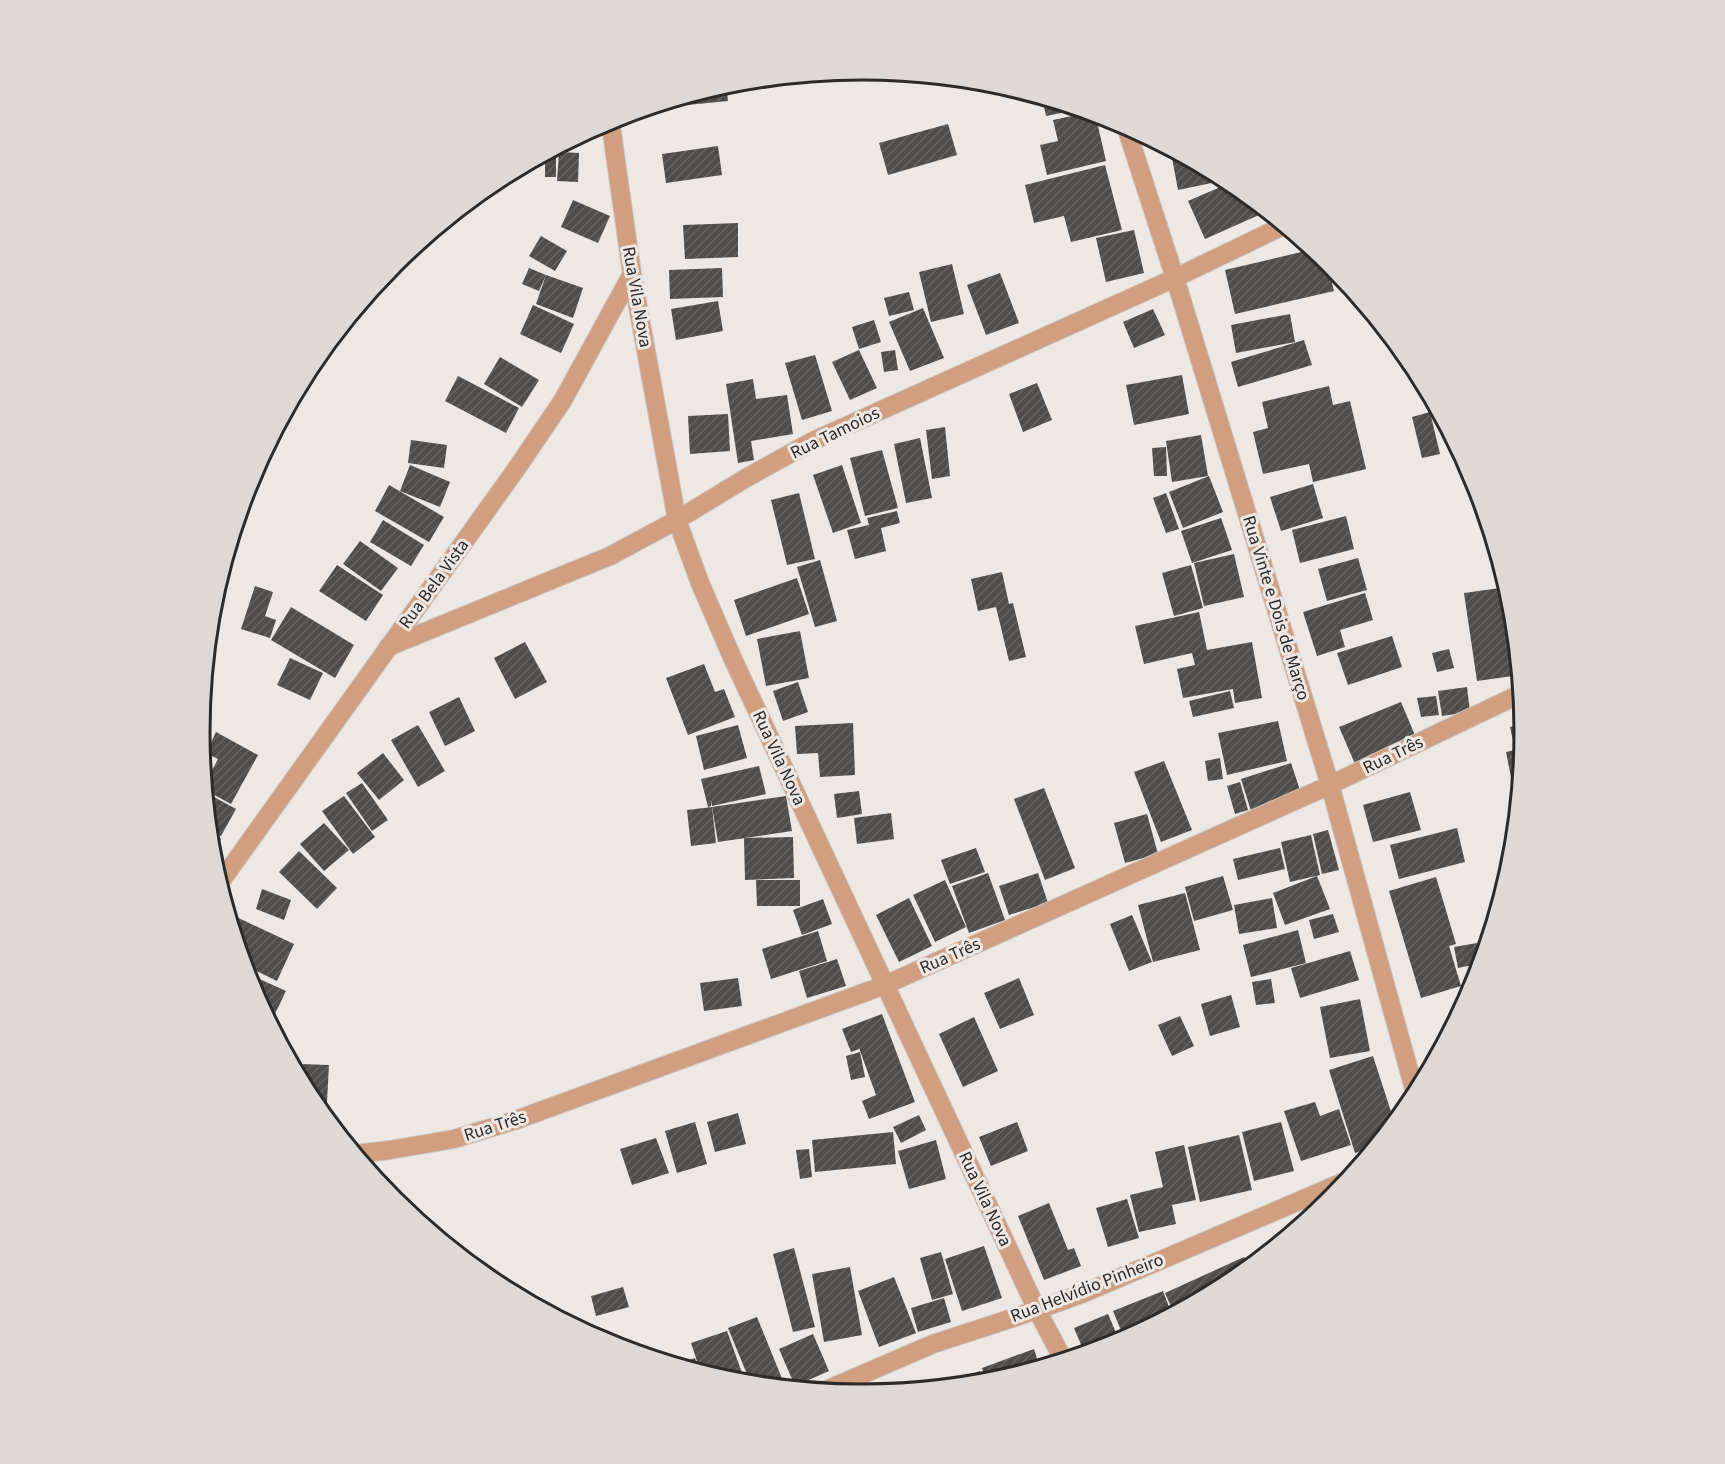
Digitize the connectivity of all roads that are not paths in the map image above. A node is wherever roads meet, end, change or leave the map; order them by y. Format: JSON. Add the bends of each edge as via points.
{"nodes":[{"id":1,"x":612,"y":130,"type":"edge"},
{"id":2,"x":1129,"y":137,"type":"edge"},
{"id":3,"x":1278,"y":228,"type":"edge"},
{"id":4,"x":632,"y":273,"type":"junction"},
{"id":5,"x":1174,"y":278,"type":"junction"},
{"id":6,"x":637,"y":299,"type":"junction"},
{"id":7,"x":599,"y":336,"type":"junction"},
{"id":8,"x":678,"y":520,"type":"junction"},
{"id":9,"x":388,"y":647,"type":"junction"},
{"id":10,"x":1514,"y":697,"type":"edge"},
{"id":11,"x":1330,"y":785,"type":"junction"},
{"id":12,"x":226,"y":874,"type":"edge"},
{"id":13,"x":885,"y":985,"type":"junction"},
{"id":14,"x":1412,"y":1083,"type":"edge"},
{"id":15,"x":365,"y":1153,"type":"edge"},
{"id":16,"x":1328,"y":1188,"type":"edge"},
{"id":17,"x":1037,"y":1310,"type":"junction"},
{"id":18,"x":1060,"y":1353,"type":"edge"},
{"id":19,"x":841,"y":1384,"type":"edge"}],
"edges":[{"from":1,"to":4,"type":"street","name":"Rua Vila Nova"},
{"from":2,"to":5,"type":"street","name":"Rua Vinte e Dois de Março"},
{"from":3,"to":5,"type":"street","name":"Rua Tamoios"},
{"from":4,"to":6,"type":"street","name":"Rua Vila Nova"},
{"from":4,"to":7,"type":"street","name":"Rua Bela Vista"},
{"from":5,"to":8,"type":"street","name":"Rua Tamoios","via":[[813,441]]},
{"from":5,"to":11,"type":"street","name":"Rua Vinte e Dois de Março"},
{"from":6,"to":7,"type":"street"},
{"from":6,"to":8,"type":"street","name":"Rua Vila Nova"},
{"from":7,"to":9,"type":"street","name":"Rua Bela Vista","via":[[563,400],[517,468]]},
{"from":8,"to":9,"type":"street","name":"Rua Tamoios","via":[[610,556]]},
{"from":8,"to":13,"type":"street","name":"Rua Vila Nova","via":[[732,657]]},
{"from":9,"to":12,"type":"street","name":"Rua Bela Vista"},
{"from":10,"to":11,"type":"street","name":"Rua Três"},
{"from":11,"to":13,"type":"street","name":"Rua Três"},
{"from":11,"to":14,"type":"street","name":"Rua Vinte e Dois de Março"},
{"from":13,"to":15,"type":"street","name":"Rua Três","via":[[516,1120],[454,1139]]},
{"from":13,"to":17,"type":"street","name":"Rua Vila Nova"},
{"from":16,"to":17,"type":"street","name":"Rua Helvídio Pinheiro"},
{"from":17,"to":18,"type":"street","name":"Rua Vila Nova"},
{"from":17,"to":19,"type":"street","name":"Rua Helvídio Pinheiro","via":[[933,1344]]}]}
